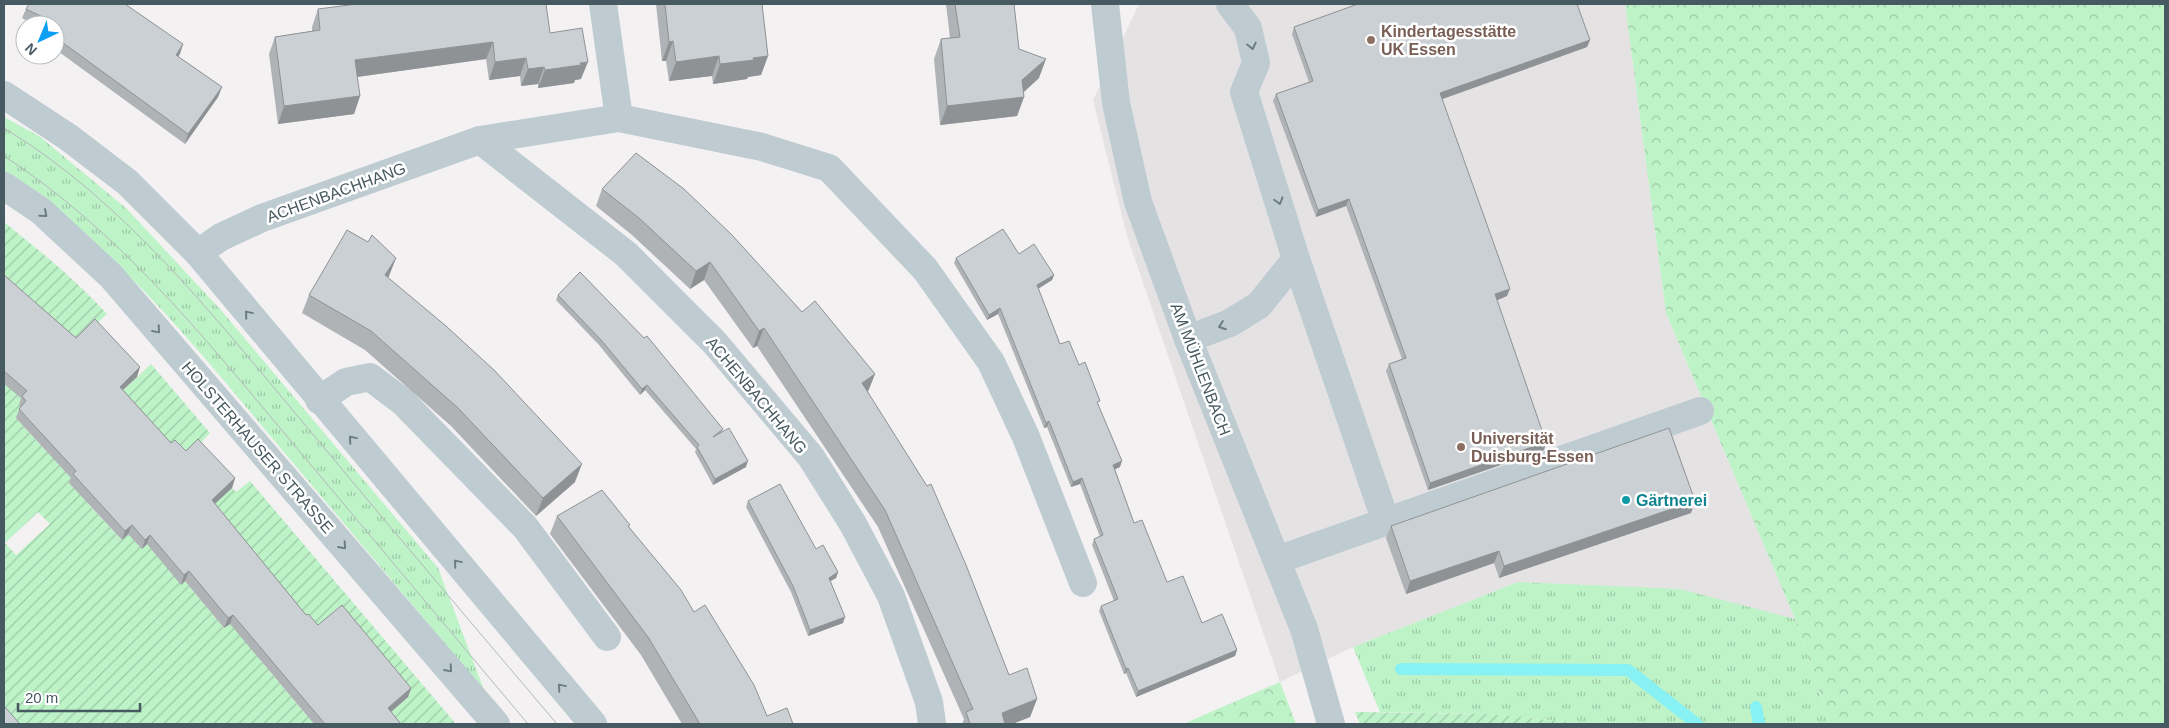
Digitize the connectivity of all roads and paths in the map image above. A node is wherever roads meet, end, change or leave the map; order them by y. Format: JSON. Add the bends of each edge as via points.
{"nodes":[{"id":1,"x":603,"y":4,"type":"edge"},
{"id":2,"x":1105,"y":4,"type":"edge"},
{"id":3,"x":1230,"y":4,"type":"edge"},
{"id":4,"x":4,"y":95,"type":"edge"},
{"id":5,"x":619,"y":118,"type":"junction"},
{"id":6,"x":480,"y":140,"type":"junction"},
{"id":7,"x":4,"y":186,"type":"edge"},
{"id":8,"x":198,"y":253,"type":"junction"},
{"id":9,"x":1296,"y":259,"type":"junction"},
{"id":10,"x":1188,"y":339,"type":"junction"},
{"id":11,"x":319,"y":400,"type":"junction"},
{"id":12,"x":1700,"y":411,"type":"dead end"},
{"id":13,"x":1386,"y":522,"type":"junction"},
{"id":14,"x":1277,"y":560,"type":"junction"},
{"id":15,"x":1083,"y":584,"type":"dead end"},
{"id":16,"x":608,"y":637,"type":"dead end"},
{"id":17,"x":496,"y":724,"type":"edge"},
{"id":18,"x":593,"y":724,"type":"edge"},
{"id":19,"x":932,"y":724,"type":"edge"},
{"id":20,"x":1332,"y":724,"type":"edge"}],
"edges":[{"from":1,"to":5,"type":"street"},
{"from":2,"to":10,"type":"street","name":"AM MÜHLENBACH","via":[[1116,103],[1138,202]]},
{"from":3,"to":9,"type":"street","one_way":true,"via":[[1248,28],[1256,63],[1244,92]]},
{"from":4,"to":8,"type":"street","via":[[68,137],[127,182]]},
{"from":5,"to":6,"type":"street","name":"ACHENBACHHANG"},
{"from":5,"to":15,"type":"street","name":"ACHENBACHHANG","via":[[762,147],[830,168],[925,269],[991,362],[1026,437]]},
{"from":6,"to":8,"type":"street","name":"ACHENBACHHANG","via":[[262,218],[221,237]]},
{"from":6,"to":19,"type":"street","name":"ACHENBACHHANG","via":[[626,254],[715,343],[811,458],[853,524],[891,596],[929,702]]},
{"from":7,"to":17,"type":"street","name":"HOLSTERHAUSER STRASSE","one_way":true,"via":[[41,211],[110,276]]},
{"from":11,"to":8,"type":"street","one_way":true},
{"from":9,"to":10,"type":"street","one_way":true,"via":[[1258,305],[1230,323]]},
{"from":9,"to":13,"type":"street"},
{"from":10,"to":14,"type":"street","name":"AM MÜHLENBACH"},
{"from":11,"to":16,"type":"street","via":[[346,382],[370,377],[403,402],[525,527]]},
{"from":18,"to":11,"type":"street","one_way":true},
{"from":12,"to":13,"type":"street"},
{"from":13,"to":14,"type":"street"},
{"from":14,"to":20,"type":"street","name":"AM MÜHLENBACH","via":[[1304,629]]}]}
